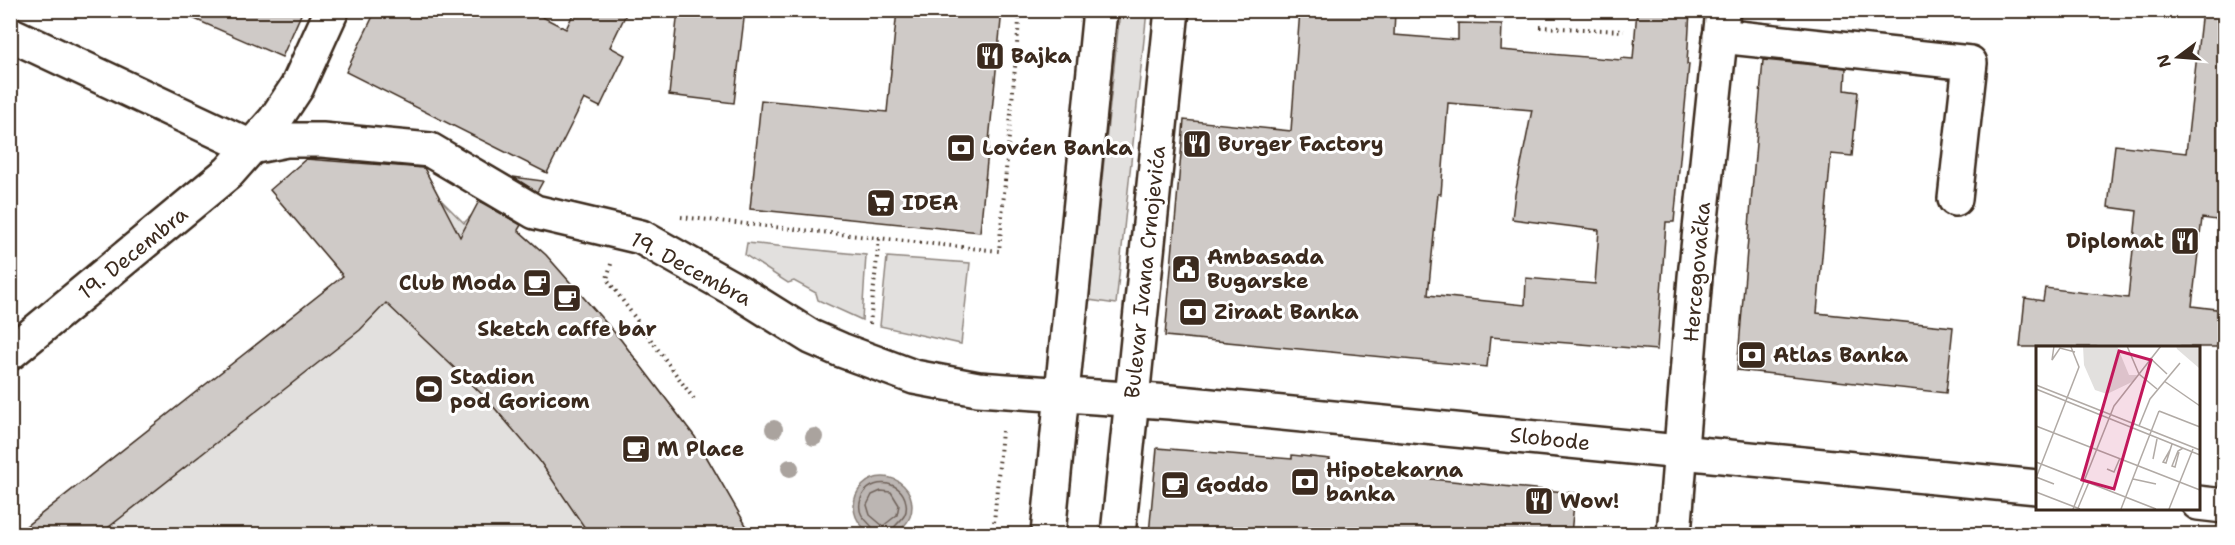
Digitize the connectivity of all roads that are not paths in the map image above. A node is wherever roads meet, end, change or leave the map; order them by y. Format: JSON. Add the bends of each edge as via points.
{"nodes":[{"id":1,"x":332,"y":10,"type":"edge"},
{"id":2,"x":1100,"y":10,"type":"edge"},
{"id":3,"x":1172,"y":10,"type":"edge"},
{"id":4,"x":1721,"y":23,"type":"edge"},
{"id":5,"x":10,"y":34,"type":"edge"},
{"id":6,"x":250,"y":147,"type":"junction"},
{"id":7,"x":1955,"y":199,"type":"dead end"},
{"id":8,"x":10,"y":353,"type":"edge"},
{"id":9,"x":1062,"y":394,"type":"junction"},
{"id":10,"x":1132,"y":399,"type":"junction"},
{"id":11,"x":1681,"y":452,"type":"junction"},
{"id":12,"x":2036,"y":487,"type":"edge"},
{"id":13,"x":2199,"y":503,"type":"edge"},
{"id":14,"x":2224,"y":506,"type":"edge"},
{"id":15,"x":1048,"y":534,"type":"edge"},
{"id":16,"x":1118,"y":534,"type":"edge"},
{"id":17,"x":1674,"y":534,"type":"edge"}],
"edges":[{"from":1,"to":6,"type":"street","name":"19. Decembra","via":[[297,87],[275,120]]},
{"from":2,"to":9,"type":"street"},
{"from":3,"to":10,"type":"street","name":"Bulevar Ivana Crnojevića"},
{"from":4,"to":7,"type":"street","via":[[1970,63]]},
{"from":4,"to":11,"type":"street","name":"Hercegovačka"},
{"from":5,"to":6,"type":"street"},
{"from":6,"to":8,"type":"street","name":"19. Decembra","via":[[203,195]]},
{"from":6,"to":9,"type":"street","name":"19. Decembra","via":[[286,140],[322,140],[430,150],[535,212],[630,235],[739,292],[811,336],[889,369],[978,389]]},
{"from":9,"to":10,"type":"street","name":"Slobode"},
{"from":9,"to":15,"type":"street"},
{"from":10,"to":11,"type":"street","name":"Slobode"},
{"from":10,"to":16,"type":"street","name":"Bulevar Ivana Crnojevića"},
{"from":11,"to":12,"type":"street","name":"Slobode"},
{"from":11,"to":17,"type":"street","name":"Hercegovačka"},
{"from":13,"to":14,"type":"street"}]}
